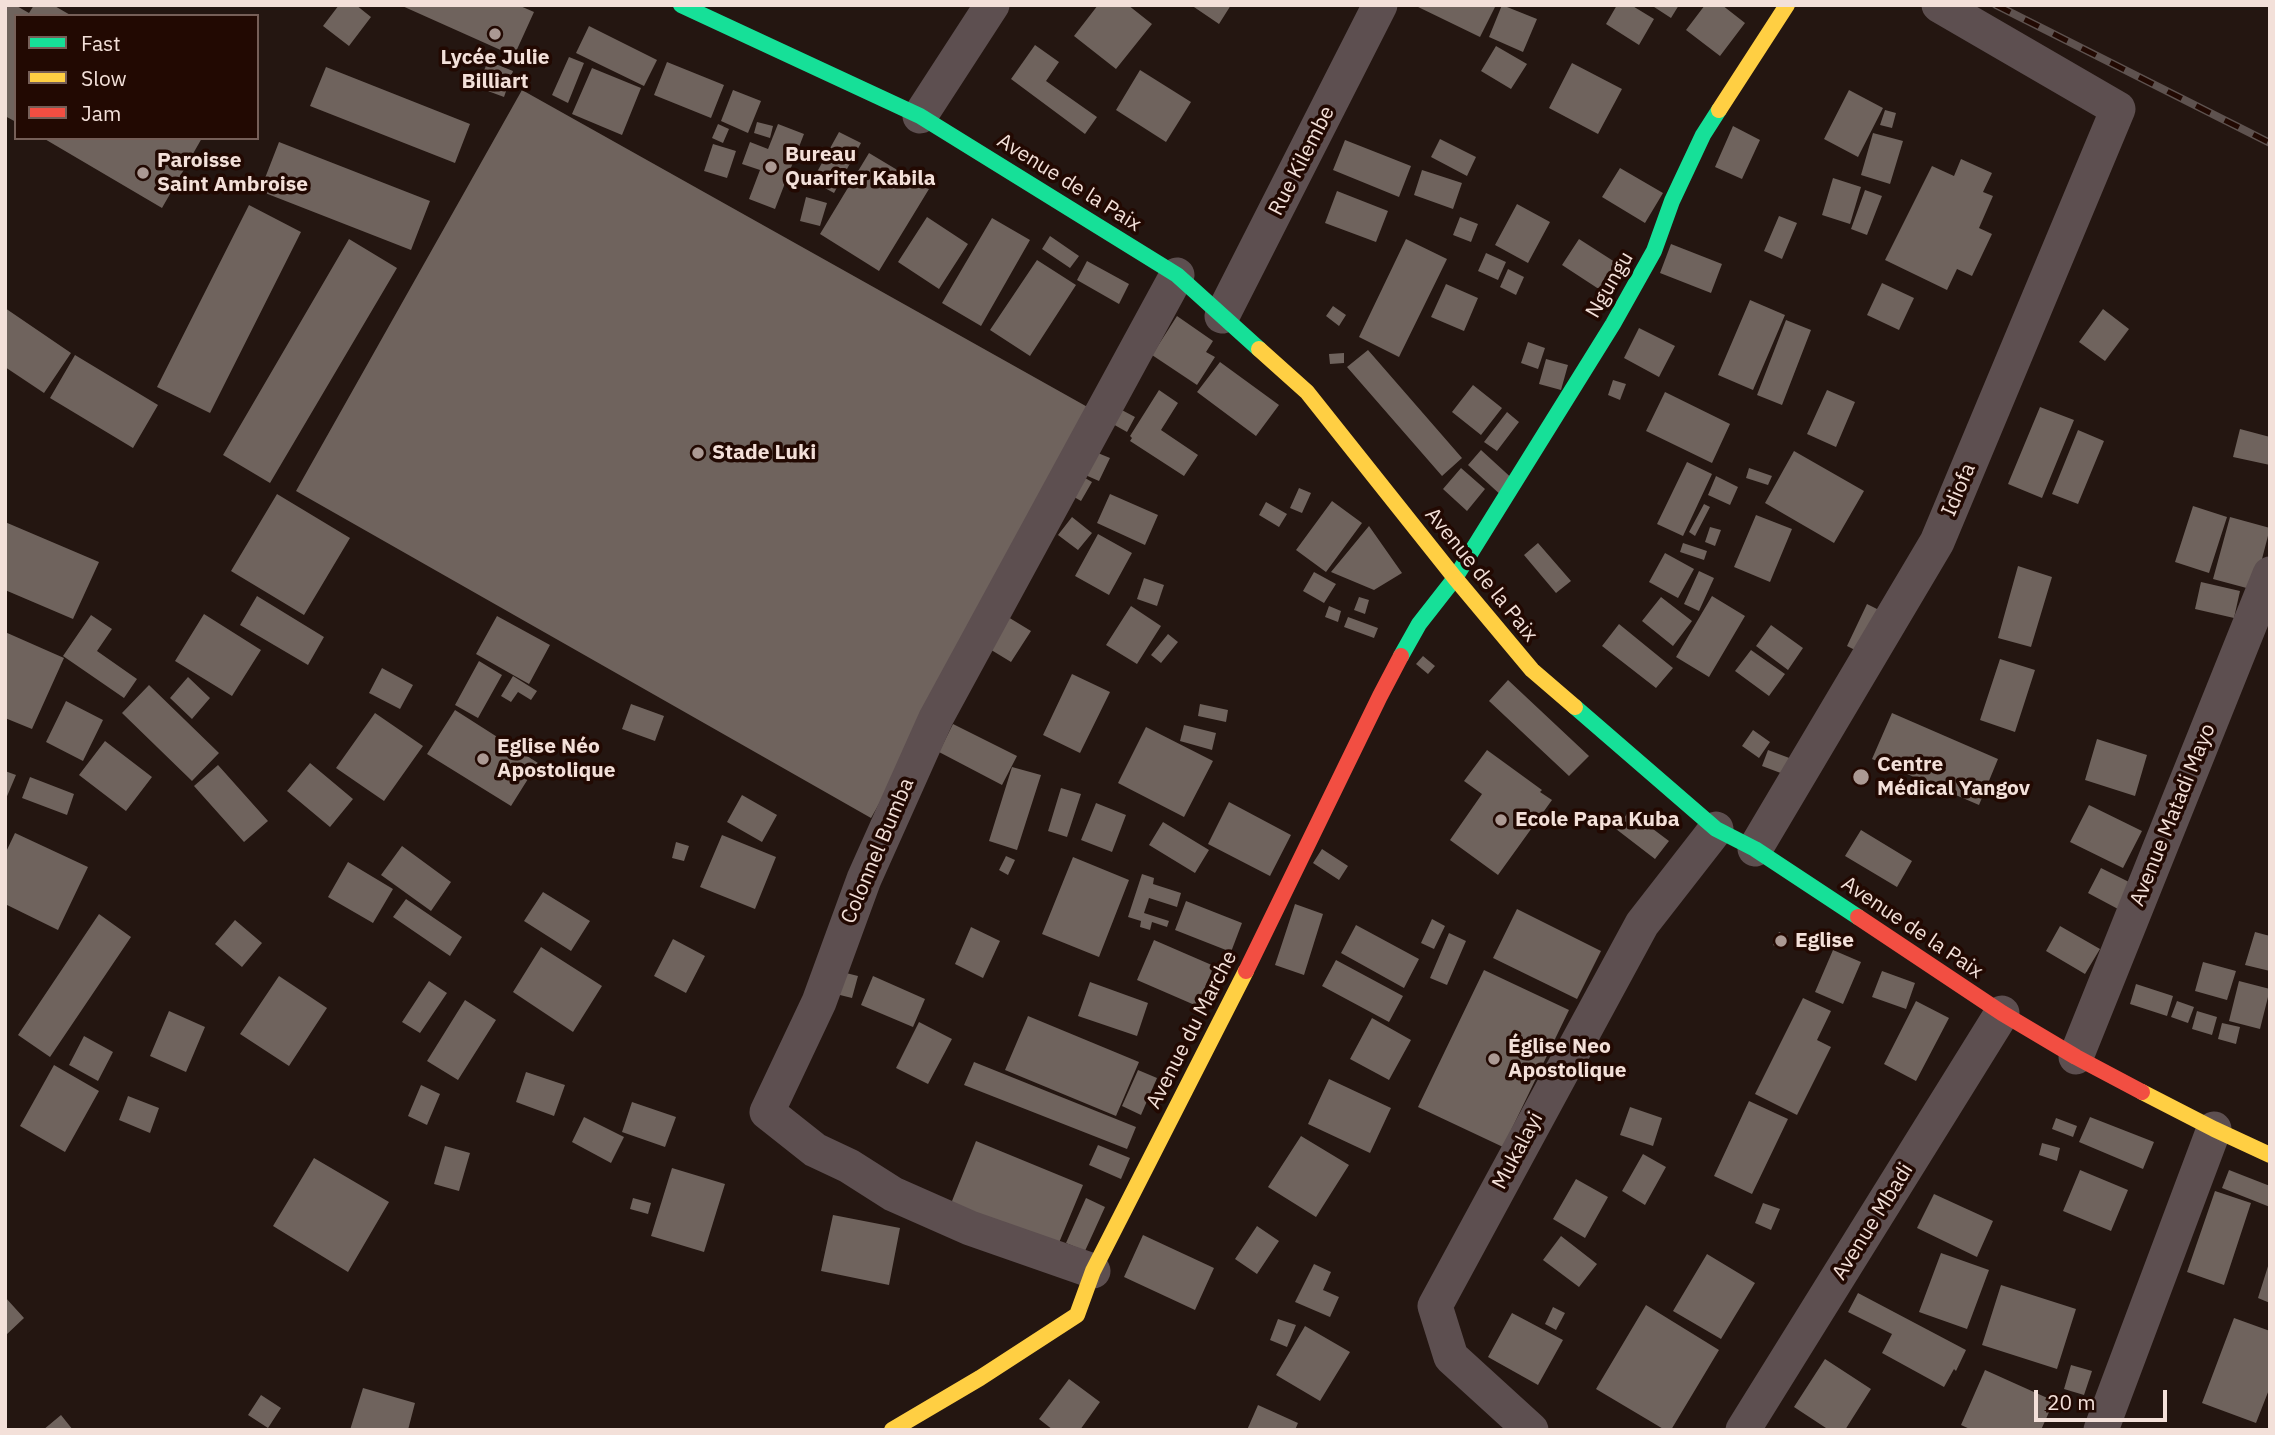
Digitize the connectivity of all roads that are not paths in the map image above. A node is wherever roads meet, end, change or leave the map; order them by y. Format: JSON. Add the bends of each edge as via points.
{"nodes":[{"id":1,"x":681,"y":5,"type":"edge"},
{"id":2,"x":992,"y":5,"type":"edge"},
{"id":3,"x":1380,"y":5,"type":"edge"},
{"id":4,"x":1787,"y":5,"type":"edge"},
{"id":5,"x":1939,"y":5,"type":"edge"},
{"id":6,"x":920,"y":116,"type":"junction"},
{"id":7,"x":1177,"y":275,"type":"junction"},
{"id":8,"x":1223,"y":316,"type":"junction"},
{"id":9,"x":2270,"y":574,"type":"edge"},
{"id":10,"x":1455,"y":578,"type":"junction"},
{"id":11,"x":1716,"y":829,"type":"junction"},
{"id":12,"x":1755,"y":849,"type":"junction"},
{"id":13,"x":2002,"y":1013,"type":"junction"},
{"id":14,"x":2076,"y":1057,"type":"junction"},
{"id":15,"x":2214,"y":1129,"type":"junction"},
{"id":16,"x":2270,"y":1155,"type":"edge"},
{"id":17,"x":1093,"y":1271,"type":"junction"},
{"id":18,"x":892,"y":1430,"type":"edge"},
{"id":19,"x":1531,"y":1430,"type":"edge"},
{"id":20,"x":1744,"y":1430,"type":"edge"},
{"id":21,"x":2101,"y":1430,"type":"edge"}],
"edges":[{"from":1,"to":6,"type":"street","name":"Avenue de la Paix"},
{"from":2,"to":6,"type":"street"},
{"from":3,"to":8,"type":"street","name":"Rue Kilembe"},
{"from":4,"to":10,"type":"street","name":"Ngungu","via":[[1703,135],[1654,251],[1613,324]]},
{"from":5,"to":12,"type":"street","name":"Idiofa","via":[[2118,108],[1937,541]]},
{"from":6,"to":7,"type":"street","name":"Avenue de la Paix"},
{"from":7,"to":8,"type":"street","name":"Avenue de la Paix"},
{"from":7,"to":17,"type":"street","name":"Colonnel Bumba","via":[[936,718],[864,879],[819,1002],[767,1112],[815,1150],[893,1194],[970,1228]]},
{"from":8,"to":10,"type":"street","name":"Avenue de la Paix","via":[[1307,393]]},
{"from":9,"to":14,"type":"street","name":"Avenue Matadi Mayo"},
{"from":10,"to":11,"type":"street","name":"Avenue de la Paix","via":[[1532,670]]},
{"from":10,"to":17,"type":"street","name":"Avenue du Marche","via":[[1419,624],[1380,696]]},
{"from":11,"to":12,"type":"street","name":"Avenue de la Paix"},
{"from":11,"to":19,"type":"street","name":"Mukalayi","via":[[1642,924],[1435,1306],[1451,1357]]},
{"from":12,"to":13,"type":"street","name":"Avenue de la Paix"},
{"from":13,"to":14,"type":"street","name":"Avenue de la Paix"},
{"from":13,"to":20,"type":"street","name":"Avenue Mbadi"},
{"from":14,"to":15,"type":"street","name":"Avenue de la Paix"},
{"from":15,"to":16,"type":"street","name":"Avenue de la Paix"},
{"from":15,"to":21,"type":"street"},
{"from":17,"to":18,"type":"street","name":"Avenue du Marche","via":[[1077,1315]]}]}
